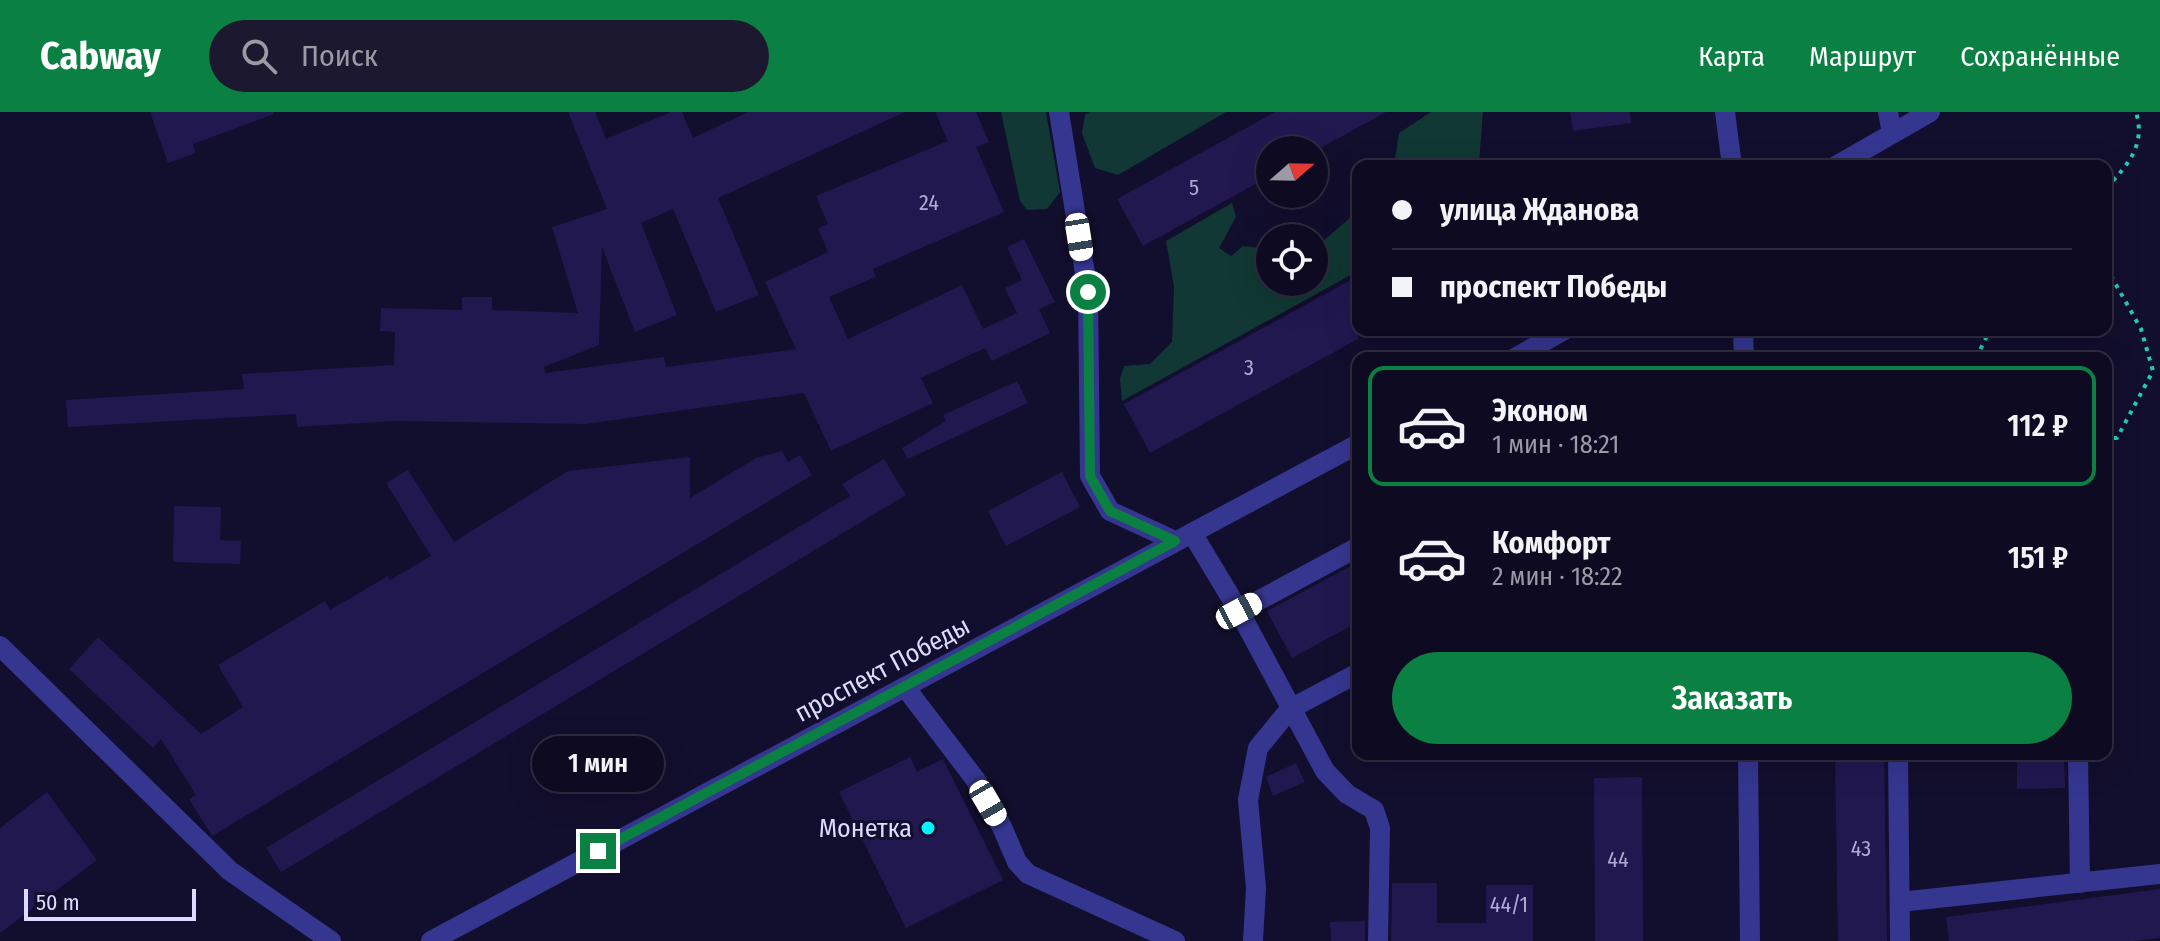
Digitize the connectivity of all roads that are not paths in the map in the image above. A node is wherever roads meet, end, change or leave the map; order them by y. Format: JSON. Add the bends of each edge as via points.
{"nodes":[{"id":1,"x":1059,"y":112,"type":"edge"},
{"id":2,"x":1725,"y":112,"type":"edge"},
{"id":3,"x":1888,"y":112,"type":"edge"},
{"id":4,"x":1930,"y":112,"type":"edge"},
{"id":5,"x":1892,"y":133,"type":"junction"},
{"id":6,"x":1731,"y":160,"type":"edge"},
{"id":7,"x":1846,"y":160,"type":"edge"},
{"id":8,"x":1554,"y":336,"type":"edge"},
{"id":9,"x":1526,"y":352,"type":"edge"},
{"id":10,"x":1352,"y":447,"type":"edge"},
{"id":11,"x":1184,"y":537,"type":"junction"},
{"id":12,"x":1352,"y":550,"type":"edge"},
{"id":13,"x":1239,"y":611,"type":"junction"},
{"id":14,"x":0,"y":646,"type":"edge"},
{"id":15,"x":1352,"y":676,"type":"edge"},
{"id":16,"x":905,"y":687,"type":"junction"},
{"id":17,"x":1290,"y":709,"type":"junction"},
{"id":18,"x":1748,"y":760,"type":"edge"},
{"id":19,"x":1898,"y":760,"type":"edge"},
{"id":20,"x":2078,"y":760,"type":"edge"},
{"id":21,"x":2160,"y":874,"type":"edge"},
{"id":22,"x":2080,"y":883,"type":"junction"},
{"id":23,"x":1900,"y":902,"type":"junction"},
{"id":24,"x":331,"y":941,"type":"edge"},
{"id":25,"x":431,"y":941,"type":"edge"},
{"id":26,"x":1175,"y":941,"type":"edge"},
{"id":27,"x":1253,"y":941,"type":"edge"},
{"id":28,"x":1378,"y":941,"type":"edge"},
{"id":29,"x":1750,"y":941,"type":"edge"},
{"id":30,"x":1900,"y":941,"type":"edge"}],
"edges":[{"from":1,"to":11,"type":"street","via":[[1088,292],[1090,476],[1110,511]]},
{"from":2,"to":6,"type":"street"},
{"from":3,"to":5,"type":"street"},
{"from":4,"to":5,"type":"street"},
{"from":5,"to":7,"type":"street"},
{"from":8,"to":9,"type":"street"},
{"from":10,"to":11,"type":"street","name":"проспект Победы"},
{"from":11,"to":13,"type":"street"},
{"from":11,"to":16,"type":"street","name":"проспект Победы"},
{"from":12,"to":13,"type":"street"},
{"from":13,"to":17,"type":"street"},
{"from":14,"to":24,"type":"street","via":[[230,871]]},
{"from":15,"to":17,"type":"street"},
{"from":16,"to":25,"type":"street","name":"проспект Победы"},
{"from":16,"to":26,"type":"street","via":[[975,779],[1028,874]]},
{"from":17,"to":27,"type":"street","via":[[1258,748],[1248,800],[1256,888]]},
{"from":17,"to":28,"type":"street","via":[[1325,771],[1347,794],[1374,810],[1380,828]]},
{"from":18,"to":29,"type":"street"},
{"from":19,"to":23,"type":"street"},
{"from":20,"to":22,"type":"street"},
{"from":21,"to":22,"type":"street"},
{"from":22,"to":23,"type":"street"},
{"from":23,"to":30,"type":"street"}]}
